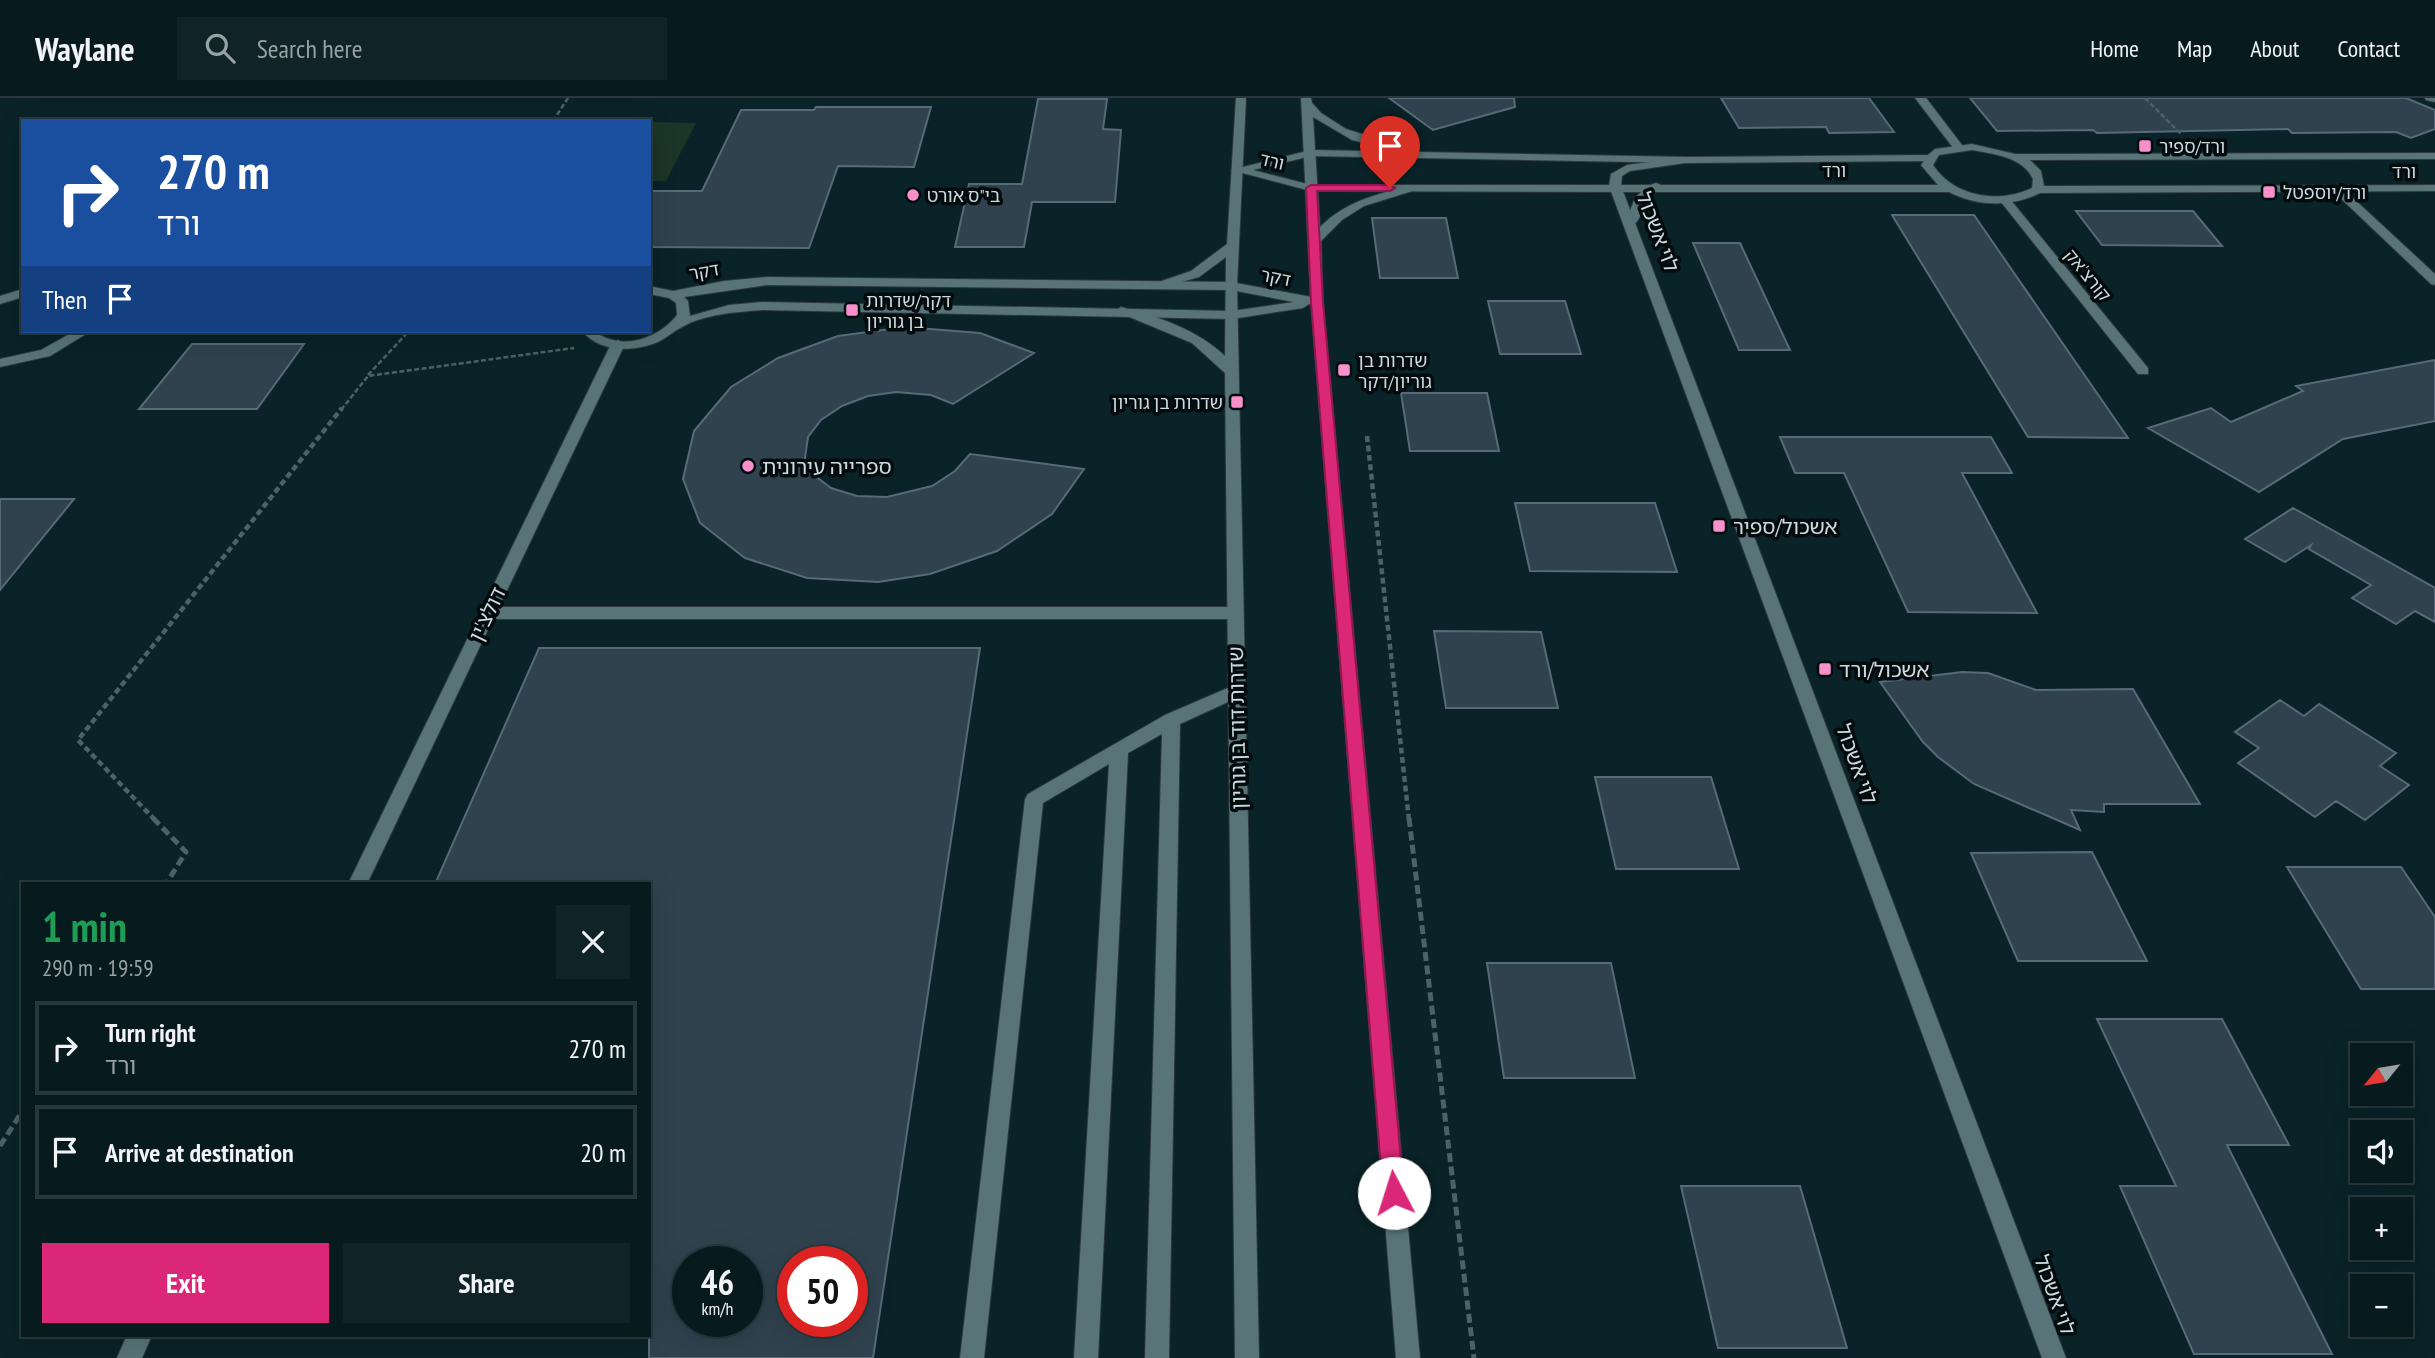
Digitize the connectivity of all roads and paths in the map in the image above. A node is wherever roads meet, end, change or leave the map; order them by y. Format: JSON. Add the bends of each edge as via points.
{"nodes":[{"id":1,"x":568,"y":98,"type":"edge"},
{"id":2,"x":1241,"y":98,"type":"edge"},
{"id":3,"x":1920,"y":98,"type":"edge"},
{"id":4,"x":2145,"y":98,"type":"edge"},
{"id":5,"x":1306,"y":100,"type":"edge"},
{"id":6,"x":554,"y":119,"type":"edge"},
{"id":7,"x":1958,"y":147,"type":"junction"},
{"id":8,"x":1311,"y":153,"type":"junction"},
{"id":9,"x":1417,"y":153,"type":"junction"},
{"id":10,"x":2435,"y":156,"type":"edge"},
{"id":11,"x":2204,"y":157,"type":"junction"},
{"id":12,"x":1929,"y":158,"type":"junction"},
{"id":13,"x":2015,"y":158,"type":"junction"},
{"id":14,"x":1689,"y":160,"type":"junction"},
{"id":15,"x":1237,"y":170,"type":"junction"},
{"id":16,"x":1615,"y":186,"type":"junction"},
{"id":17,"x":1656,"y":186,"type":"junction"},
{"id":18,"x":1311,"y":188,"type":"junction"},
{"id":19,"x":1416,"y":188,"type":"junction"},
{"id":20,"x":1952,"y":188,"type":"junction"},
{"id":21,"x":2435,"y":188,"type":"edge"},
{"id":22,"x":2337,"y":189,"type":"junction"},
{"id":23,"x":2038,"y":190,"type":"junction"},
{"id":24,"x":2005,"y":200,"type":"junction"},
{"id":25,"x":1631,"y":223,"type":"junction"},
{"id":26,"x":1315,"y":240,"type":"junction"},
{"id":27,"x":1234,"y":245,"type":"junction"},
{"id":28,"x":2435,"y":281,"type":"edge"},
{"id":29,"x":1156,"y":285,"type":"junction"},
{"id":30,"x":1231,"y":286,"type":"junction"},
{"id":31,"x":651,"y":290,"type":"edge"},
{"id":32,"x":21,"y":294,"type":"edge"},
{"id":33,"x":673,"y":295,"type":"junction"},
{"id":34,"x":0,"y":300,"type":"edge"},
{"id":35,"x":1317,"y":302,"type":"junction"},
{"id":36,"x":1121,"y":311,"type":"junction"},
{"id":37,"x":1232,"y":315,"type":"junction"},
{"id":38,"x":680,"y":323,"type":"junction"},
{"id":39,"x":80,"y":333,"type":"edge"},
{"id":40,"x":407,"y":333,"type":"edge"},
{"id":41,"x":591,"y":334,"type":"edge"},
{"id":42,"x":618,"y":344,"type":"junction"},
{"id":43,"x":0,"y":363,"type":"edge"},
{"id":44,"x":2143,"y":371,"type":"dead end"},
{"id":45,"x":1233,"y":373,"type":"junction"},
{"id":46,"x":368,"y":376,"type":"junction"},
{"id":47,"x":1367,"y":436,"type":"dead end"},
{"id":48,"x":488,"y":613,"type":"junction"},
{"id":49,"x":1235,"y":613,"type":"junction"},
{"id":50,"x":1237,"y":690,"type":"junction"},
{"id":51,"x":1171,"y":720,"type":"junction"},
{"id":52,"x":1119,"y":749,"type":"junction"},
{"id":53,"x":167,"y":882,"type":"edge"},
{"id":54,"x":358,"y":882,"type":"edge"},
{"id":55,"x":21,"y":1113,"type":"edge"},
{"id":56,"x":0,"y":1146,"type":"edge"},
{"id":57,"x":139,"y":1337,"type":"edge"},
{"id":58,"x":129,"y":1358,"type":"edge"},
{"id":59,"x":972,"y":1358,"type":"edge"},
{"id":60,"x":1086,"y":1358,"type":"edge"},
{"id":61,"x":1157,"y":1358,"type":"edge"},
{"id":62,"x":1247,"y":1358,"type":"edge"},
{"id":63,"x":1408,"y":1358,"type":"edge"},
{"id":64,"x":1474,"y":1358,"type":"edge"},
{"id":65,"x":2054,"y":1358,"type":"edge"}],
"edges":[{"from":1,"to":6,"type":"path"},
{"from":2,"to":15,"type":"street","name":"שדרות דוד בן גוריון"},
{"from":3,"to":7,"type":"street"},
{"from":4,"to":11,"type":"path"},
{"from":5,"to":8,"type":"street"},
{"from":5,"to":9,"type":"street","via":[[1321,121],[1346,135]]},
{"from":7,"to":12,"type":"street"},
{"from":7,"to":13,"type":"street","via":[[1987,149]]},
{"from":8,"to":9,"type":"street","name":"ורד"},
{"from":8,"to":15,"type":"street","name":"ורד"},
{"from":8,"to":18,"type":"street"},
{"from":9,"to":14,"type":"street","name":"ורד"},
{"from":10,"to":11,"type":"street","name":"ורד"},
{"from":11,"to":13,"type":"street","name":"ורד"},
{"from":12,"to":14,"type":"street","name":"ורד"},
{"from":12,"to":20,"type":"street","via":[[1931,173]]},
{"from":13,"to":23,"type":"street","via":[[2037,174]]},
{"from":14,"to":16,"type":"street","via":[[1627,168],[1617,174]]},
{"from":15,"to":18,"type":"street","name":"ורד"},
{"from":15,"to":27,"type":"street","name":"שדרות דוד בן גוריון"},
{"from":16,"to":17,"type":"street","name":"ורד"},
{"from":16,"to":19,"type":"street","name":"ורד"},
{"from":16,"to":25,"type":"street","name":"לוי אשכול"},
{"from":17,"to":20,"type":"street","name":"ורד"},
{"from":17,"to":25,"type":"street","via":[[1641,198]]},
{"from":18,"to":19,"type":"street","name":"ורד"},
{"from":18,"to":26,"type":"street"},
{"from":19,"to":26,"type":"street","via":[[1349,207]]},
{"from":20,"to":24,"type":"street"},
{"from":21,"to":22,"type":"street","name":"ורד"},
{"from":22,"to":23,"type":"street","name":"ורד"},
{"from":22,"to":28,"type":"street"},
{"from":23,"to":24,"type":"street","name":"ורד"},
{"from":24,"to":44,"type":"street","name":"קורצ'אק"},
{"from":25,"to":65,"type":"street","name":"לוי אשכול"},
{"from":26,"to":35,"type":"street"},
{"from":27,"to":29,"type":"street","via":[[1195,274]]},
{"from":27,"to":30,"type":"street","name":"שדרות דוד בן גוריון"},
{"from":29,"to":30,"type":"street","name":"דקר"},
{"from":29,"to":33,"type":"street","name":"דקר","via":[[766,281]]},
{"from":30,"to":35,"type":"street","name":"דקר"},
{"from":30,"to":37,"type":"street","name":"שדרות דוד בן גוריון"},
{"from":31,"to":33,"type":"street"},
{"from":32,"to":34,"type":"street"},
{"from":33,"to":38,"type":"street","via":[[685,308]]},
{"from":35,"to":37,"type":"street","name":"דקר"},
{"from":35,"to":63,"type":"street"},
{"from":36,"to":37,"type":"street","name":"דקר"},
{"from":36,"to":38,"type":"street","name":"דקר","via":[[762,306],[729,309]]},
{"from":36,"to":45,"type":"street","via":[[1202,342]]},
{"from":37,"to":45,"type":"street","name":"שדרות דוד בן גוריון"},
{"from":38,"to":42,"type":"street","name":"דקר","via":[[653,339]]},
{"from":39,"to":43,"type":"street","via":[[45,353]]},
{"from":40,"to":46,"type":"path"},
{"from":41,"to":42,"type":"street"},
{"from":41,"to":46,"type":"path","via":[[569,351]]},
{"from":42,"to":48,"type":"street","name":"דולצ'ין"},
{"from":45,"to":49,"type":"street","name":"שדרות דוד בן גוריון"},
{"from":46,"to":53,"type":"path","via":[[78,740],[186,852]]},
{"from":47,"to":64,"type":"path"},
{"from":48,"to":49,"type":"street"},
{"from":48,"to":54,"type":"street","name":"דולצ'ין"},
{"from":49,"to":50,"type":"street","name":"שדרות דוד בן גוריון"},
{"from":50,"to":51,"type":"street"},
{"from":50,"to":62,"type":"street","name":"שדרות דוד בן גוריון"},
{"from":51,"to":52,"type":"street"},
{"from":51,"to":61,"type":"street"},
{"from":52,"to":59,"type":"street","via":[[1034,799]]},
{"from":52,"to":60,"type":"street"},
{"from":55,"to":56,"type":"path"},
{"from":57,"to":58,"type":"street"}]}
